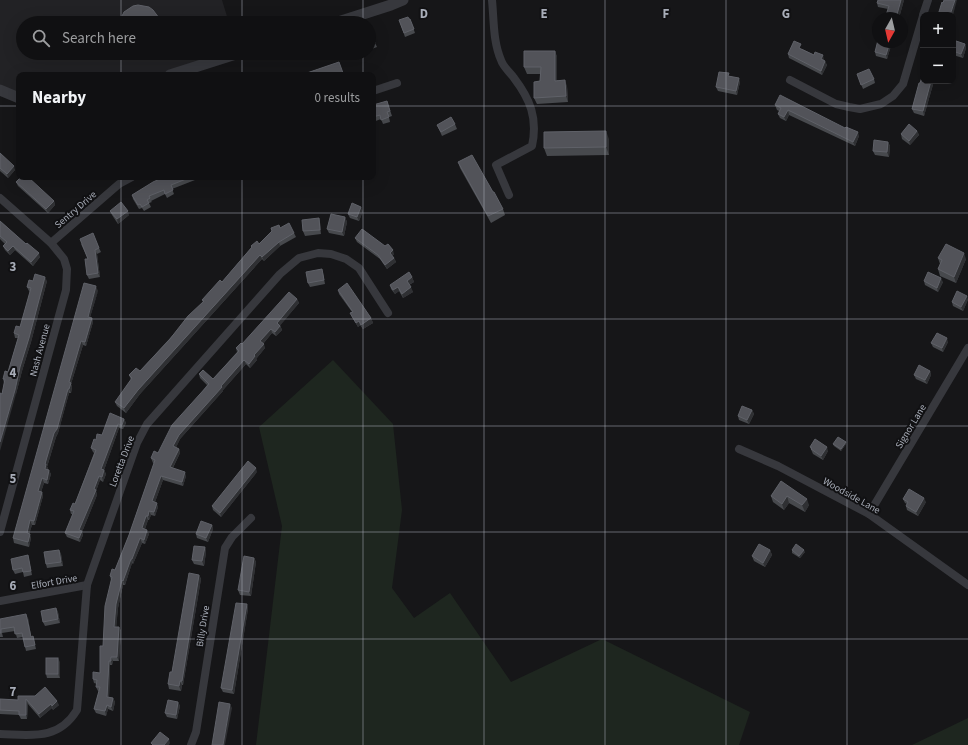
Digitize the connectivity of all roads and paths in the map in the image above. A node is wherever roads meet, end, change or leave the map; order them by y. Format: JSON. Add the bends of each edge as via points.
{"nodes":[{"id":1,"x":403,"y":0,"type":"edge"},
{"id":2,"x":492,"y":0,"type":"edge"},
{"id":3,"x":928,"y":0,"type":"edge"},
{"id":4,"x":924,"y":12,"type":"edge"},
{"id":5,"x":357,"y":16,"type":"edge"},
{"id":6,"x":920,"y":25,"type":"edge"},
{"id":7,"x":217,"y":60,"type":"edge"},
{"id":8,"x":179,"y":72,"type":"edge"},
{"id":9,"x":790,"y":80,"type":"dead end"},
{"id":10,"x":396,"y":84,"type":"dead end"},
{"id":11,"x":0,"y":90,"type":"edge"},
{"id":12,"x":376,"y":90,"type":"edge"},
{"id":13,"x":16,"y":97,"type":"edge"},
{"id":14,"x":126,"y":180,"type":"edge"},
{"id":15,"x":509,"y":195,"type":"dead end"},
{"id":16,"x":0,"y":198,"type":"edge"},
{"id":17,"x":50,"y":243,"type":"junction"},
{"id":18,"x":388,"y":313,"type":"dead end"},
{"id":19,"x":968,"y":348,"type":"edge"},
{"id":20,"x":739,"y":448,"type":"dead end"},
{"id":21,"x":869,"y":514,"type":"junction"},
{"id":22,"x":251,"y":518,"type":"dead end"},
{"id":23,"x":0,"y":532,"type":"edge"},
{"id":24,"x":87,"y":585,"type":"junction"},
{"id":25,"x":968,"y":585,"type":"edge"},
{"id":26,"x":0,"y":601,"type":"edge"},
{"id":27,"x":0,"y":734,"type":"edge"},
{"id":28,"x":191,"y":745,"type":"edge"}],
"edges":[{"from":1,"to":5,"type":"street"},
{"from":2,"to":15,"type":"street","via":[[496,47],[502,63],[524,92],[531,106],[535,133],[532,146],[496,165]]},
{"from":3,"to":4,"type":"street"},
{"from":6,"to":9,"type":"street","via":[[903,84],[893,96],[881,104],[860,109],[836,104]]},
{"from":7,"to":8,"type":"street"},
{"from":10,"to":12,"type":"street"},
{"from":11,"to":13,"type":"street"},
{"from":14,"to":17,"type":"street","name":"Sentry Drive"},
{"from":16,"to":17,"type":"street","name":"Nash Avenue"},
{"from":17,"to":23,"type":"street","name":"Nash Avenue","via":[[68,269],[66,290]]},
{"from":18,"to":24,"type":"street","name":"Loretta Drive","via":[[359,268],[346,259],[318,253],[299,258],[280,274],[147,424],[137,442]]},
{"from":19,"to":21,"type":"street","name":"Signor Lane"},
{"from":20,"to":21,"type":"street","name":"Woodside Lane"},
{"from":21,"to":25,"type":"street","name":"Woodside Lane"},
{"from":22,"to":28,"type":"street","name":"Billy Drive","via":[[225,548],[196,732]]},
{"from":24,"to":26,"type":"street","name":"Elfort Drive"},
{"from":24,"to":27,"type":"street","name":"Loretta Drive","via":[[77,710],[73,717],[52,733]]}]}
